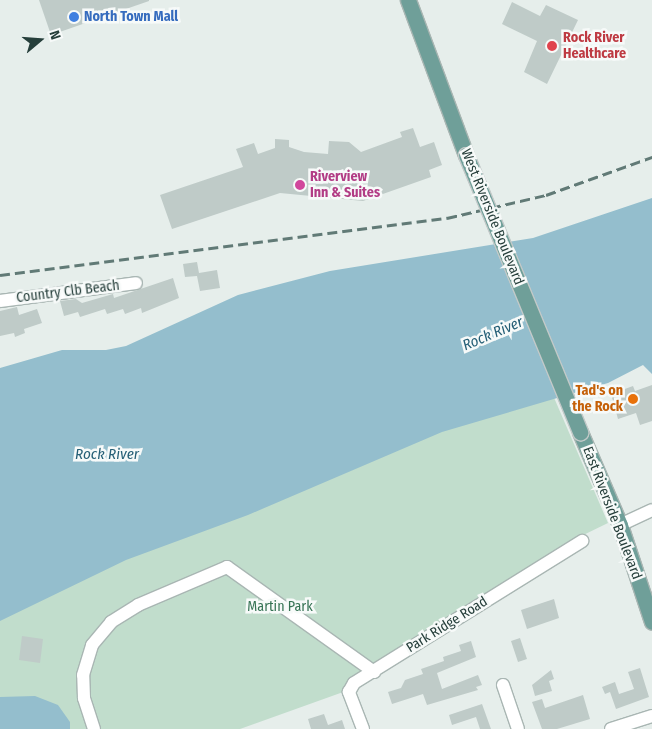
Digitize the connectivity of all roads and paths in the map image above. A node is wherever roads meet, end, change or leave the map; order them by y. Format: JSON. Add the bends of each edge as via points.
{"nodes":[{"id":1,"x":408,"y":0,"type":"edge"},
{"id":2,"x":136,"y":284,"type":"dead end"},
{"id":3,"x":0,"y":301,"type":"edge"},
{"id":4,"x":580,"y":432,"type":"joint"},
{"id":5,"x":652,"y":510,"type":"edge"},
{"id":6,"x":620,"y":525,"type":"junction"},
{"id":7,"x":582,"y":541,"type":"dead end"},
{"id":8,"x":652,"y":622,"type":"edge"},
{"id":9,"x":374,"y":672,"type":"junction"},
{"id":10,"x":503,"y":685,"type":"dead end"},
{"id":11,"x":652,"y":716,"type":"edge"},
{"id":12,"x":94,"y":729,"type":"edge"},
{"id":13,"x":363,"y":729,"type":"edge"},
{"id":14,"x":518,"y":729,"type":"edge"},
{"id":15,"x":611,"y":729,"type":"edge"}],
"edges":[{"from":1,"to":4,"type":"main road","name":"West Riverside Boulevard","bridge":true,"via":[[466,155]]},
{"from":2,"to":3,"type":"street","name":"Country Clb Beach"},
{"from":4,"to":6,"type":"main road","name":"East Riverside Boulevard"},
{"from":5,"to":6,"type":"street"},
{"from":6,"to":8,"type":"main road","name":"East Riverside Boulevard"},
{"from":7,"to":9,"type":"street","name":"Park Ridge Road"},
{"from":9,"to":12,"type":"street","via":[[226,566],[138,605],[110,622],[92,645],[83,675],[84,698]]},
{"from":9,"to":13,"type":"street","name":"Park Ridge Road","via":[[354,683],[349,692]]},
{"from":10,"to":14,"type":"street"},
{"from":11,"to":15,"type":"street"}]}
